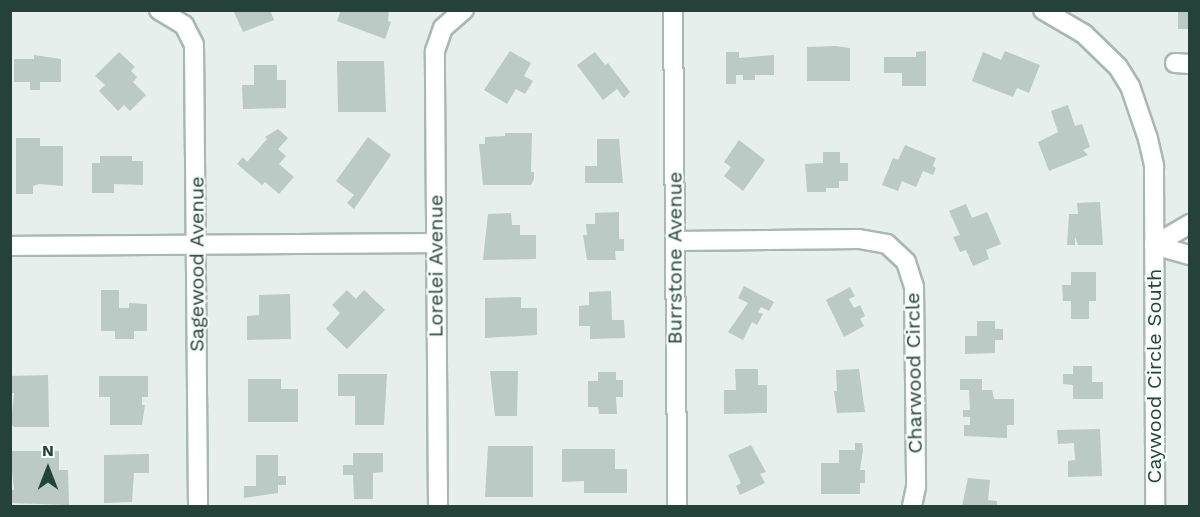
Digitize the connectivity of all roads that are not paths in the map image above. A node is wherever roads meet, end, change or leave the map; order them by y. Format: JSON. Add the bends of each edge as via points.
{"nodes":[{"id":1,"x":159,"y":10,"type":"edge"},
{"id":2,"x":464,"y":10,"type":"edge"},
{"id":3,"x":673,"y":10,"type":"edge"},
{"id":4,"x":1043,"y":10,"type":"edge"},
{"id":5,"x":1190,"y":224,"type":"edge"},
{"id":6,"x":675,"y":241,"type":"junction"},
{"id":7,"x":436,"y":243,"type":"junction"},
{"id":8,"x":196,"y":244,"type":"junction"},
{"id":9,"x":1154,"y":245,"type":"junction"},
{"id":10,"x":10,"y":246,"type":"edge"},
{"id":11,"x":1190,"y":255,"type":"edge"},
{"id":12,"x":198,"y":507,"type":"edge"},
{"id":13,"x":438,"y":507,"type":"edge"},
{"id":14,"x":677,"y":507,"type":"edge"},
{"id":15,"x":912,"y":507,"type":"edge"},
{"id":16,"x":1155,"y":507,"type":"edge"}],
"edges":[{"from":1,"to":8,"type":"street","name":"Sagewood Avenue","via":[[184,25],[194,45]]},
{"from":2,"to":7,"type":"street","name":"Lorelei Avenue","via":[[443,28],[435,51]]},
{"from":3,"to":6,"type":"street","name":"Burrstone Avenue"},
{"from":4,"to":9,"type":"street","name":"Caywood Circle South","via":[[1091,39],[1130,86],[1154,166]]},
{"from":5,"to":9,"type":"street"},
{"from":6,"to":14,"type":"street","name":"Burrstone Avenue"},
{"from":6,"to":15,"type":"street","name":"Charwood Circle","via":[[859,239],[887,244],[906,262],[914,287],[916,487]]},
{"from":7,"to":8,"type":"street"},
{"from":7,"to":13,"type":"street","name":"Lorelei Avenue"},
{"from":8,"to":10,"type":"street"},
{"from":8,"to":12,"type":"street","name":"Sagewood Avenue"},
{"from":9,"to":11,"type":"street"},
{"from":9,"to":16,"type":"street","name":"Caywood Circle South"}]}
